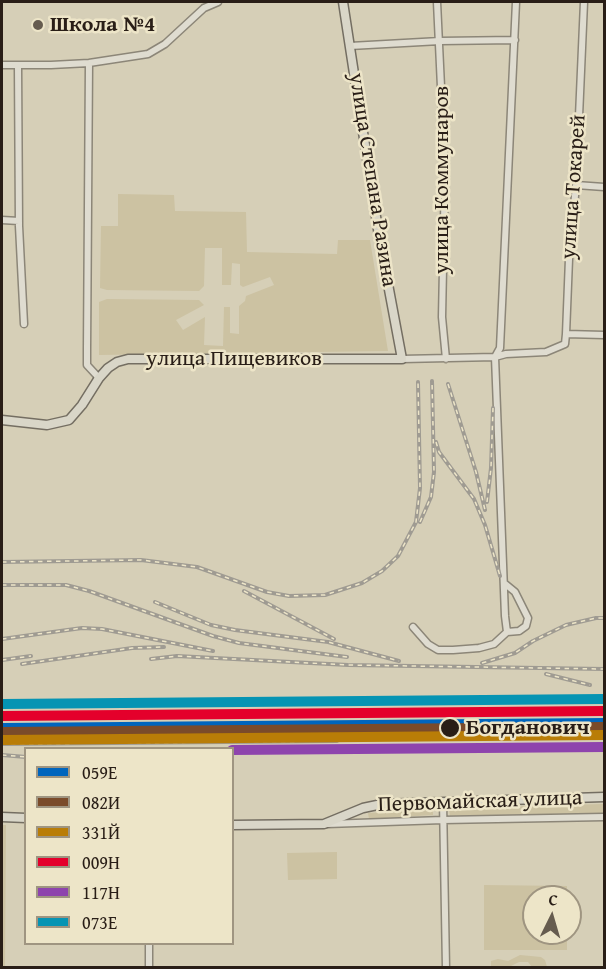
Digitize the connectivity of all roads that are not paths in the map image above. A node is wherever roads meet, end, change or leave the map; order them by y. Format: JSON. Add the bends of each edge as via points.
{"nodes":[{"id":1,"x":218,"y":2,"type":"edge"},
{"id":2,"x":343,"y":2,"type":"edge"},
{"id":3,"x":437,"y":2,"type":"edge"},
{"id":4,"x":516,"y":2,"type":"edge"},
{"id":5,"x":584,"y":2,"type":"edge"},
{"id":6,"x":205,"y":5,"type":"edge"},
{"id":7,"x":515,"y":40,"type":"junction"},
{"id":8,"x":440,"y":41,"type":"junction"},
{"id":9,"x":350,"y":46,"type":"junction"},
{"id":10,"x":89,"y":63,"type":"junction"},
{"id":11,"x":2,"y":65,"type":"edge"},
{"id":12,"x":18,"y":66,"type":"junction"},
{"id":13,"x":576,"y":185,"type":"junction"},
{"id":14,"x":604,"y":187,"type":"edge"},
{"id":15,"x":2,"y":220,"type":"edge"},
{"id":16,"x":19,"y":220,"type":"junction"},
{"id":17,"x":24,"y":324,"type":"dead end"},
{"id":18,"x":566,"y":334,"type":"junction"},
{"id":19,"x":604,"y":335,"type":"edge"},
{"id":20,"x":495,"y":357,"type":"junction"},
{"id":21,"x":402,"y":359,"type":"junction"},
{"id":22,"x":446,"y":359,"type":"junction"},
{"id":23,"x":99,"y":378,"type":"junction"},
{"id":24,"x":2,"y":420,"type":"edge"},
{"id":25,"x":504,"y":583,"type":"junction"},
{"id":26,"x":413,"y":627,"type":"dead end"},
{"id":27,"x":507,"y":632,"type":"junction"},
{"id":28,"x":604,"y":797,"type":"edge"},
{"id":29,"x":443,"y":802,"type":"junction"},
{"id":30,"x":2,"y":817,"type":"edge"},
{"id":31,"x":604,"y":817,"type":"edge"},
{"id":32,"x":24,"y":818,"type":"edge"},
{"id":33,"x":444,"y":820,"type":"junction"},
{"id":34,"x":324,"y":824,"type":"junction"},
{"id":35,"x":234,"y":825,"type":"edge"},
{"id":36,"x":149,"y":945,"type":"edge"},
{"id":37,"x":149,"y":968,"type":"edge"},
{"id":38,"x":446,"y":968,"type":"edge"}],
"edges":[{"from":1,"to":6,"type":"street"},
{"from":2,"to":9,"type":"main road","name":"улица Степана Разина"},
{"from":3,"to":8,"type":"street","name":"улица Коммунаров"},
{"from":4,"to":7,"type":"street"},
{"from":5,"to":13,"type":"street","name":"улица Токарей"},
{"from":6,"to":10,"type":"street","via":[[156,50]]},
{"from":7,"to":8,"type":"street"},
{"from":7,"to":20,"type":"street","via":[[500,348]]},
{"from":8,"to":9,"type":"street"},
{"from":8,"to":22,"type":"street","name":"улица Коммунаров","via":[[445,172],[442,317]]},
{"from":9,"to":21,"type":"main road","name":"улица Степана Разина"},
{"from":10,"to":12,"type":"street"},
{"from":10,"to":23,"type":"street","via":[[87,365]]},
{"from":11,"to":12,"type":"street"},
{"from":12,"to":16,"type":"street"},
{"from":13,"to":14,"type":"street"},
{"from":13,"to":18,"type":"street","name":"улица Токарей"},
{"from":15,"to":16,"type":"street"},
{"from":16,"to":17,"type":"street"},
{"from":18,"to":19,"type":"street"},
{"from":18,"to":20,"type":"street","name":"улица Пищевиков","via":[[565,344],[546,352]]},
{"from":20,"to":22,"type":"street","name":"улица Пищевиков"},
{"from":20,"to":25,"type":"street"},
{"from":21,"to":22,"type":"street","name":"улица Пищевиков"},
{"from":21,"to":23,"type":"main road","name":"улица Пищевиков","via":[[128,360],[117,362]]},
{"from":23,"to":24,"type":"main road","name":"улица Пищевиков","via":[[69,420],[47,425]]},
{"from":25,"to":27,"type":"street"},
{"from":25,"to":27,"type":"street","via":[[515,592],[528,618],[519,631]]},
{"from":26,"to":27,"type":"street","via":[[438,650],[479,648],[494,644]]},
{"from":28,"to":29,"type":"main road","name":"Первомайская улица"},
{"from":29,"to":33,"type":"street"},
{"from":29,"to":34,"type":"main road","name":"Первомайская улица","via":[[363,807]]},
{"from":30,"to":32,"type":"main road"},
{"from":31,"to":33,"type":"street","name":"Первомайская улица"},
{"from":33,"to":34,"type":"street","name":"Первомайская улица"},
{"from":33,"to":38,"type":"street"},
{"from":34,"to":35,"type":"main road","name":"Первомайская улица"},
{"from":36,"to":37,"type":"street"}]}
